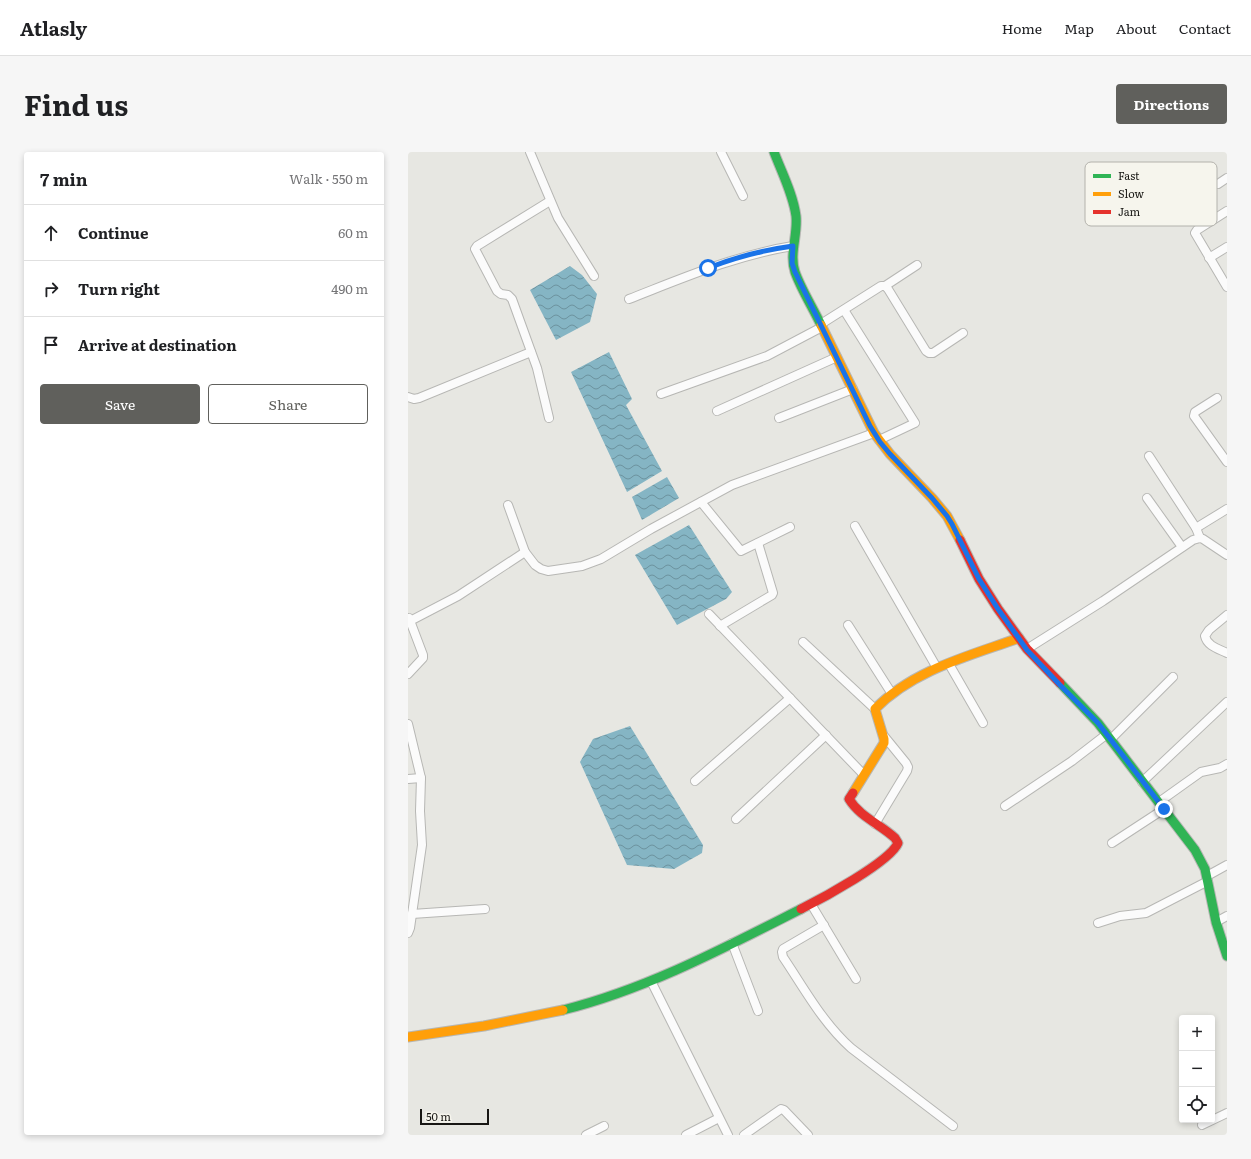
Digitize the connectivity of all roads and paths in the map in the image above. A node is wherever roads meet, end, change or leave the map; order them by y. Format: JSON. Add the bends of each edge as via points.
{"nodes":[{"id":1,"x":530,"y":152,"type":"edge"},
{"id":2,"x":722,"y":152,"type":"edge"},
{"id":3,"x":774,"y":152,"type":"edge"},
{"id":4,"x":1227,"y":178,"type":"edge"},
{"id":5,"x":1218,"y":184,"type":"dead end"},
{"id":6,"x":743,"y":196,"type":"dead end"},
{"id":7,"x":550,"y":201,"type":"junction"},
{"id":8,"x":1227,"y":210,"type":"edge"},
{"id":9,"x":1217,"y":217,"type":"edge"},
{"id":10,"x":1203,"y":226,"type":"edge"},
{"id":11,"x":793,"y":246,"type":"junction"},
{"id":12,"x":1227,"y":247,"type":"edge"},
{"id":13,"x":1209,"y":258,"type":"junction"},
{"id":14,"x":917,"y":265,"type":"dead end"},
{"id":15,"x":594,"y":276,"type":"dead end"},
{"id":16,"x":885,"y":286,"type":"junction"},
{"id":17,"x":1227,"y":287,"type":"edge"},
{"id":18,"x":629,"y":299,"type":"dead end"},
{"id":19,"x":844,"y":310,"type":"junction"},
{"id":20,"x":822,"y":325,"type":"junction"},
{"id":21,"x":963,"y":333,"type":"dead end"},
{"id":22,"x":531,"y":352,"type":"junction"},
{"id":23,"x":837,"y":357,"type":"junction"},
{"id":24,"x":853,"y":389,"type":"junction"},
{"id":25,"x":661,"y":394,"type":"dead end"},
{"id":26,"x":408,"y":397,"type":"edge"},
{"id":27,"x":1217,"y":398,"type":"dead end"},
{"id":28,"x":717,"y":411,"type":"dead end"},
{"id":29,"x":549,"y":418,"type":"dead end"},
{"id":30,"x":779,"y":418,"type":"dead end"},
{"id":31,"x":877,"y":437,"type":"junction"},
{"id":32,"x":1149,"y":456,"type":"dead end"},
{"id":33,"x":1227,"y":462,"type":"edge"},
{"id":34,"x":1148,"y":498,"type":"dead end"},
{"id":35,"x":701,"y":502,"type":"junction"},
{"id":36,"x":508,"y":505,"type":"dead end"},
{"id":37,"x":1227,"y":509,"type":"edge"},
{"id":38,"x":855,"y":526,"type":"dead end"},
{"id":39,"x":790,"y":527,"type":"dead end"},
{"id":40,"x":1196,"y":528,"type":"junction"},
{"id":41,"x":1200,"y":538,"type":"junction"},
{"id":42,"x":758,"y":543,"type":"junction"},
{"id":43,"x":1182,"y":547,"type":"junction"},
{"id":44,"x":525,"y":552,"type":"junction"},
{"id":45,"x":1227,"y":555,"type":"edge"},
{"id":46,"x":709,"y":614,"type":"dead end"},
{"id":47,"x":1227,"y":616,"type":"edge"},
{"id":48,"x":409,"y":619,"type":"edge"},
{"id":49,"x":848,"y":625,"type":"dead end"},
{"id":50,"x":720,"y":626,"type":"junction"},
{"id":51,"x":1019,"y":638,"type":"junction"},
{"id":52,"x":803,"y":642,"type":"dead end"},
{"id":53,"x":1027,"y":650,"type":"junction"},
{"id":54,"x":1227,"y":654,"type":"edge"},
{"id":55,"x":949,"y":664,"type":"junction"},
{"id":56,"x":937,"y":668,"type":"junction"},
{"id":57,"x":408,"y":674,"type":"edge"},
{"id":58,"x":1174,"y":677,"type":"dead end"},
{"id":59,"x":892,"y":694,"type":"junction"},
{"id":60,"x":790,"y":698,"type":"junction"},
{"id":61,"x":1227,"y":702,"type":"edge"},
{"id":62,"x":875,"y":709,"type":"junction"},
{"id":63,"x":983,"y":723,"type":"dead end"},
{"id":64,"x":408,"y":724,"type":"edge"},
{"id":65,"x":826,"y":735,"type":"junction"},
{"id":66,"x":883,"y":735,"type":"junction"},
{"id":67,"x":1109,"y":737,"type":"junction"},
{"id":68,"x":1227,"y":764,"type":"edge"},
{"id":69,"x":864,"y":775,"type":"junction"},
{"id":70,"x":421,"y":778,"type":"junction"},
{"id":71,"x":408,"y":779,"type":"edge"},
{"id":72,"x":694,"y":781,"type":"dead end"},
{"id":73,"x":1142,"y":782,"type":"junction"},
{"id":74,"x":1005,"y":806,"type":"dead end"},
{"id":75,"x":1161,"y":806,"type":"junction"},
{"id":76,"x":736,"y":819,"type":"dead end"},
{"id":77,"x":875,"y":824,"type":"junction"},
{"id":78,"x":1112,"y":843,"type":"dead end"},
{"id":79,"x":1227,"y":865,"type":"edge"},
{"id":80,"x":1207,"y":878,"type":"junction"},
{"id":81,"x":811,"y":904,"type":"junction"},
{"id":82,"x":485,"y":909,"type":"dead end"},
{"id":83,"x":412,"y":914,"type":"junction"},
{"id":84,"x":1227,"y":916,"type":"edge"},
{"id":85,"x":1216,"y":922,"type":"junction"},
{"id":86,"x":1098,"y":923,"type":"dead end"},
{"id":87,"x":824,"y":925,"type":"junction"},
{"id":88,"x":408,"y":933,"type":"edge"},
{"id":89,"x":732,"y":944,"type":"junction"},
{"id":90,"x":1227,"y":956,"type":"edge"},
{"id":91,"x":856,"y":978,"type":"dead end"},
{"id":92,"x":651,"y":981,"type":"junction"},
{"id":93,"x":758,"y":1011,"type":"dead end"},
{"id":94,"x":408,"y":1037,"type":"edge"},
{"id":95,"x":1227,"y":1113,"type":"edge"},
{"id":96,"x":719,"y":1118,"type":"junction"},
{"id":97,"x":1202,"y":1125,"type":"dead end"},
{"id":98,"x":604,"y":1126,"type":"dead end"},
{"id":99,"x":953,"y":1126,"type":"dead end"},
{"id":100,"x":586,"y":1135,"type":"edge"},
{"id":101,"x":686,"y":1135,"type":"edge"},
{"id":102,"x":728,"y":1135,"type":"edge"},
{"id":103,"x":744,"y":1135,"type":"edge"},
{"id":104,"x":808,"y":1135,"type":"edge"}],
"edges":[{"from":1,"to":7,"type":"street"},
{"from":2,"to":6,"type":"street"},
{"from":3,"to":11,"type":"street","via":[[796,214],[797,226]]},
{"from":4,"to":5,"type":"street"},
{"from":7,"to":15,"type":"street","via":[[567,234]]},
{"from":7,"to":22,"type":"street","via":[[475,249],[497,291],[508,294],[512,299]]},
{"from":8,"to":9,"type":"street"},
{"from":10,"to":13,"type":"street","via":[[1195,233]]},
{"from":11,"to":18,"type":"street","via":[[767,250],[725,262]]},
{"from":11,"to":20,"type":"street","via":[[792,263],[795,272]]},
{"from":12,"to":13,"type":"street"},
{"from":13,"to":17,"type":"street"},
{"from":14,"to":16,"type":"street"},
{"from":16,"to":19,"type":"street","via":[[881,286]]},
{"from":16,"to":21,"type":"street","via":[[929,353]]},
{"from":19,"to":20,"type":"street"},
{"from":19,"to":31,"type":"street","via":[[915,423]]},
{"from":20,"to":23,"type":"street"},
{"from":20,"to":25,"type":"street","via":[[767,356]]},
{"from":22,"to":26,"type":"street","via":[[419,398]]},
{"from":22,"to":29,"type":"street"},
{"from":23,"to":24,"type":"street"},
{"from":23,"to":28,"type":"street"},
{"from":24,"to":30,"type":"street"},
{"from":24,"to":31,"type":"street"},
{"from":27,"to":33,"type":"street","via":[[1195,412],[1194,416]]},
{"from":31,"to":35,"type":"street","via":[[740,481]]},
{"from":31,"to":51,"type":"street","via":[[899,465],[947,516],[979,579]]},
{"from":32,"to":40,"type":"street"},
{"from":34,"to":43,"type":"street"},
{"from":35,"to":42,"type":"street","via":[[741,551]]},
{"from":35,"to":44,"type":"street","via":[[601,560],[582,566],[548,571],[535,565]]},
{"from":36,"to":44,"type":"street"},
{"from":37,"to":40,"type":"street"},
{"from":38,"to":56,"type":"street"},
{"from":39,"to":42,"type":"street"},
{"from":40,"to":41,"type":"street"},
{"from":41,"to":43,"type":"street"},
{"from":41,"to":45,"type":"street"},
{"from":42,"to":50,"type":"street","via":[[773,593]]},
{"from":43,"to":53,"type":"street"},
{"from":44,"to":48,"type":"street","via":[[458,596]]},
{"from":46,"to":50,"type":"street"},
{"from":47,"to":54,"type":"street","via":[[1205,636],[1210,644]]},
{"from":48,"to":57,"type":"street","via":[[423,658]]},
{"from":49,"to":59,"type":"street"},
{"from":50,"to":60,"type":"street"},
{"from":51,"to":53,"type":"street"},
{"from":51,"to":55,"type":"street"},
{"from":52,"to":62,"type":"street"},
{"from":53,"to":67,"type":"street"},
{"from":55,"to":56,"type":"street"},
{"from":55,"to":63,"type":"street"},
{"from":56,"to":59,"type":"street"},
{"from":58,"to":67,"type":"street"},
{"from":59,"to":62,"type":"street"},
{"from":60,"to":65,"type":"street"},
{"from":60,"to":72,"type":"street"},
{"from":61,"to":73,"type":"street"},
{"from":62,"to":66,"type":"street"},
{"from":64,"to":70,"type":"street"},
{"from":65,"to":69,"type":"street"},
{"from":65,"to":76,"type":"street"},
{"from":66,"to":69,"type":"street","via":[[882,748]]},
{"from":66,"to":77,"type":"street","via":[[908,767]]},
{"from":67,"to":73,"type":"street"},
{"from":67,"to":74,"type":"street"},
{"from":68,"to":75,"type":"street","via":[[1201,772]]},
{"from":69,"to":77,"type":"street","via":[[849,799]]},
{"from":70,"to":71,"type":"street"},
{"from":70,"to":83,"type":"street","via":[[422,844]]},
{"from":73,"to":75,"type":"street"},
{"from":75,"to":78,"type":"street"},
{"from":75,"to":80,"type":"street","via":[[1195,850],[1202,861]]},
{"from":77,"to":81,"type":"street","via":[[896,839],[896,848],[870,869]]},
{"from":79,"to":80,"type":"street"},
{"from":80,"to":85,"type":"street"},
{"from":80,"to":86,"type":"street","via":[[1146,913],[1120,916]]},
{"from":81,"to":87,"type":"street"},
{"from":81,"to":89,"type":"street"},
{"from":82,"to":83,"type":"street"},
{"from":83,"to":88,"type":"street"},
{"from":84,"to":85,"type":"street"},
{"from":85,"to":90,"type":"street"},
{"from":87,"to":91,"type":"street"},
{"from":87,"to":99,"type":"street","via":[[783,949],[783,957],[837,1036]]},
{"from":89,"to":92,"type":"street"},
{"from":89,"to":93,"type":"street"},
{"from":92,"to":94,"type":"street","via":[[609,997],[516,1021]]},
{"from":92,"to":96,"type":"street"},
{"from":95,"to":97,"type":"street"},
{"from":96,"to":101,"type":"street"},
{"from":96,"to":102,"type":"street"},
{"from":98,"to":100,"type":"street"},
{"from":103,"to":104,"type":"street","via":[[781,1109]]}]}
